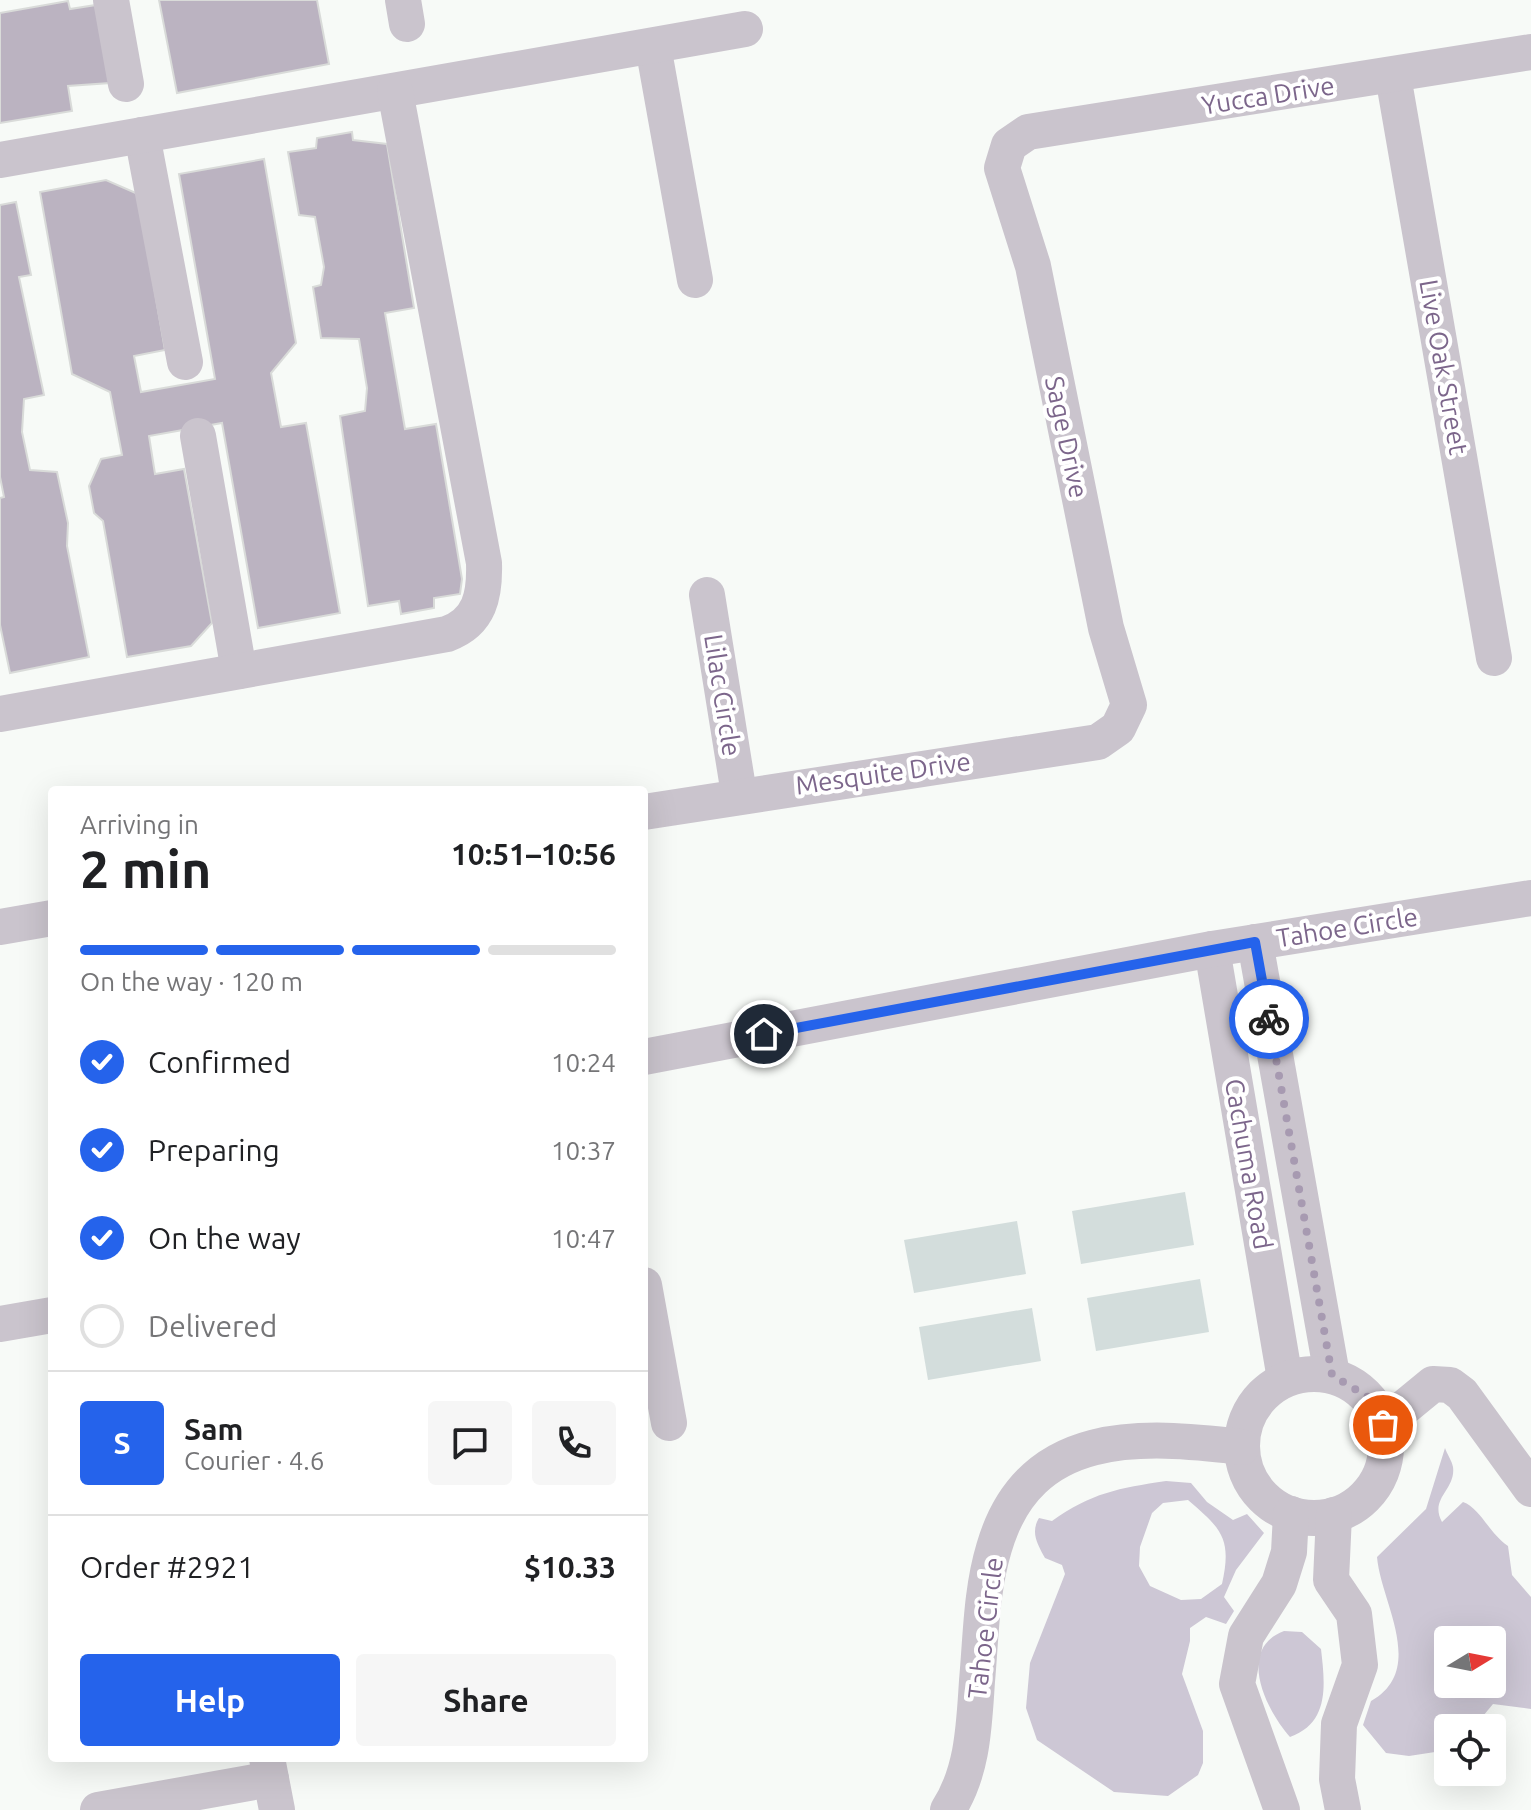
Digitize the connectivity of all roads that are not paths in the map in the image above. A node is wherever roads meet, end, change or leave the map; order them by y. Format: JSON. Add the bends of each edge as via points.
{"nodes":[{"id":1,"x":111,"y":0,"type":"edge"},
{"id":2,"x":745,"y":29,"type":"dead end"},
{"id":3,"x":653,"y":46,"type":"junction"},
{"id":4,"x":1531,"y":52,"type":"edge"},
{"id":5,"x":1393,"y":76,"type":"junction"},
{"id":6,"x":126,"y":84,"type":"dead end"},
{"id":7,"x":395,"y":91,"type":"junction"},
{"id":8,"x":142,"y":135,"type":"junction"},
{"id":9,"x":1009,"y":145,"type":"joint"},
{"id":10,"x":0,"y":160,"type":"edge"},
{"id":11,"x":695,"y":280,"type":"dead end"},
{"id":12,"x":185,"y":362,"type":"dead end"},
{"id":13,"x":198,"y":436,"type":"dead end"},
{"id":14,"x":707,"y":595,"type":"dead end"},
{"id":15,"x":1494,"y":658,"type":"dead end"},
{"id":16,"x":239,"y":671,"type":"junction"},
{"id":17,"x":0,"y":714,"type":"edge"},
{"id":18,"x":1118,"y":728,"type":"joint"},
{"id":19,"x":739,"y":794,"type":"junction"},
{"id":20,"x":648,"y":811,"type":"edge"},
{"id":21,"x":1531,"y":898,"type":"edge"},
{"id":22,"x":48,"y":919,"type":"edge"},
{"id":23,"x":0,"y":927,"type":"edge"},
{"id":24,"x":1255,"y":942,"type":"junction"},
{"id":25,"x":1212,"y":949,"type":"junction"},
{"id":26,"x":648,"y":1056,"type":"edge"},
{"id":27,"x":648,"y":1307,"type":"edge"},
{"id":28,"x":48,"y":1316,"type":"edge"},
{"id":29,"x":0,"y":1324,"type":"edge"},
{"id":30,"x":1332,"y":1375,"type":"junction"},
{"id":31,"x":1285,"y":1379,"type":"junction"},
{"id":32,"x":669,"y":1423,"type":"dead end"},
{"id":33,"x":1383,"y":1425,"type":"junction"},
{"id":34,"x":1242,"y":1447,"type":"junction"},
{"id":35,"x":1531,"y":1489,"type":"edge"},
{"id":36,"x":1291,"y":1514,"type":"junction"},
{"id":37,"x":1334,"y":1515,"type":"junction"},
{"id":38,"x":1331,"y":1580,"type":"junction"},
{"id":39,"x":1279,"y":1584,"type":"junction"},
{"id":40,"x":272,"y":1782,"type":"edge"},
{"id":41,"x":98,"y":1810,"type":"edge"},
{"id":42,"x":948,"y":1810,"type":"edge"},
{"id":43,"x":1282,"y":1810,"type":"edge"},
{"id":44,"x":1343,"y":1810,"type":"edge"}],
"edges":[{"from":1,"to":6,"type":"street"},
{"from":2,"to":3,"type":"street"},
{"from":3,"to":7,"type":"street"},
{"from":3,"to":11,"type":"street"},
{"from":4,"to":5,"type":"street","name":"Yucca Drive"},
{"from":5,"to":9,"type":"street","name":"Yucca Drive","via":[[1028,132]]},
{"from":5,"to":15,"type":"street","name":"Live Oak Street"},
{"from":7,"to":8,"type":"street"},
{"from":7,"to":16,"type":"street","via":[[484,563],[482,601],[460,629],[447,634]]},
{"from":8,"to":10,"type":"street"},
{"from":8,"to":12,"type":"street"},
{"from":9,"to":18,"type":"street","name":"Sage Drive","via":[[1002,168],[1033,266],[1106,628],[1129,705]]},
{"from":13,"to":16,"type":"street"},
{"from":14,"to":19,"type":"street","name":"Lilac Circle"},
{"from":16,"to":17,"type":"street"},
{"from":18,"to":19,"type":"street","name":"Mesquite Drive","via":[[1098,742]]},
{"from":19,"to":20,"type":"street","name":"Mesquite Drive"},
{"from":21,"to":24,"type":"street","name":"Tahoe Circle"},
{"from":22,"to":23,"type":"street"},
{"from":24,"to":25,"type":"street","name":"Tahoe Circle"},
{"from":24,"to":30,"type":"street","name":"Cachuma Road"},
{"from":25,"to":26,"type":"street","name":"Tahoe Circle"},
{"from":25,"to":31,"type":"street","name":"Cachuma Road"},
{"from":27,"to":32,"type":"street"},
{"from":28,"to":29,"type":"street"},
{"from":30,"to":31,"type":"street"},
{"from":30,"to":33,"type":"street","via":[[1368,1397]]},
{"from":31,"to":34,"type":"street","via":[[1254,1407]]},
{"from":33,"to":35,"type":"street","via":[[1433,1384],[1450,1385]]},
{"from":33,"to":37,"type":"street","via":[[1386,1454],[1377,1481],[1359,1502]]},
{"from":34,"to":36,"type":"street","via":[[1254,1484]]},
{"from":34,"to":42,"type":"street","name":"Tahoe Circle","via":[[1171,1439],[1098,1445],[1072,1453],[1025,1488],[1005,1516],[994,1548],[985,1588],[972,1742],[959,1792]]},
{"from":36,"to":37,"type":"street"},
{"from":36,"to":39,"type":"street","via":[[1289,1552]]},
{"from":37,"to":38,"type":"street"},
{"from":38,"to":39,"type":"street"},
{"from":38,"to":44,"type":"street","via":[[1354,1614],[1360,1665],[1339,1724],[1337,1779]]},
{"from":39,"to":43,"type":"street","via":[[1246,1636],[1237,1684]]},
{"from":40,"to":41,"type":"street"}]}
